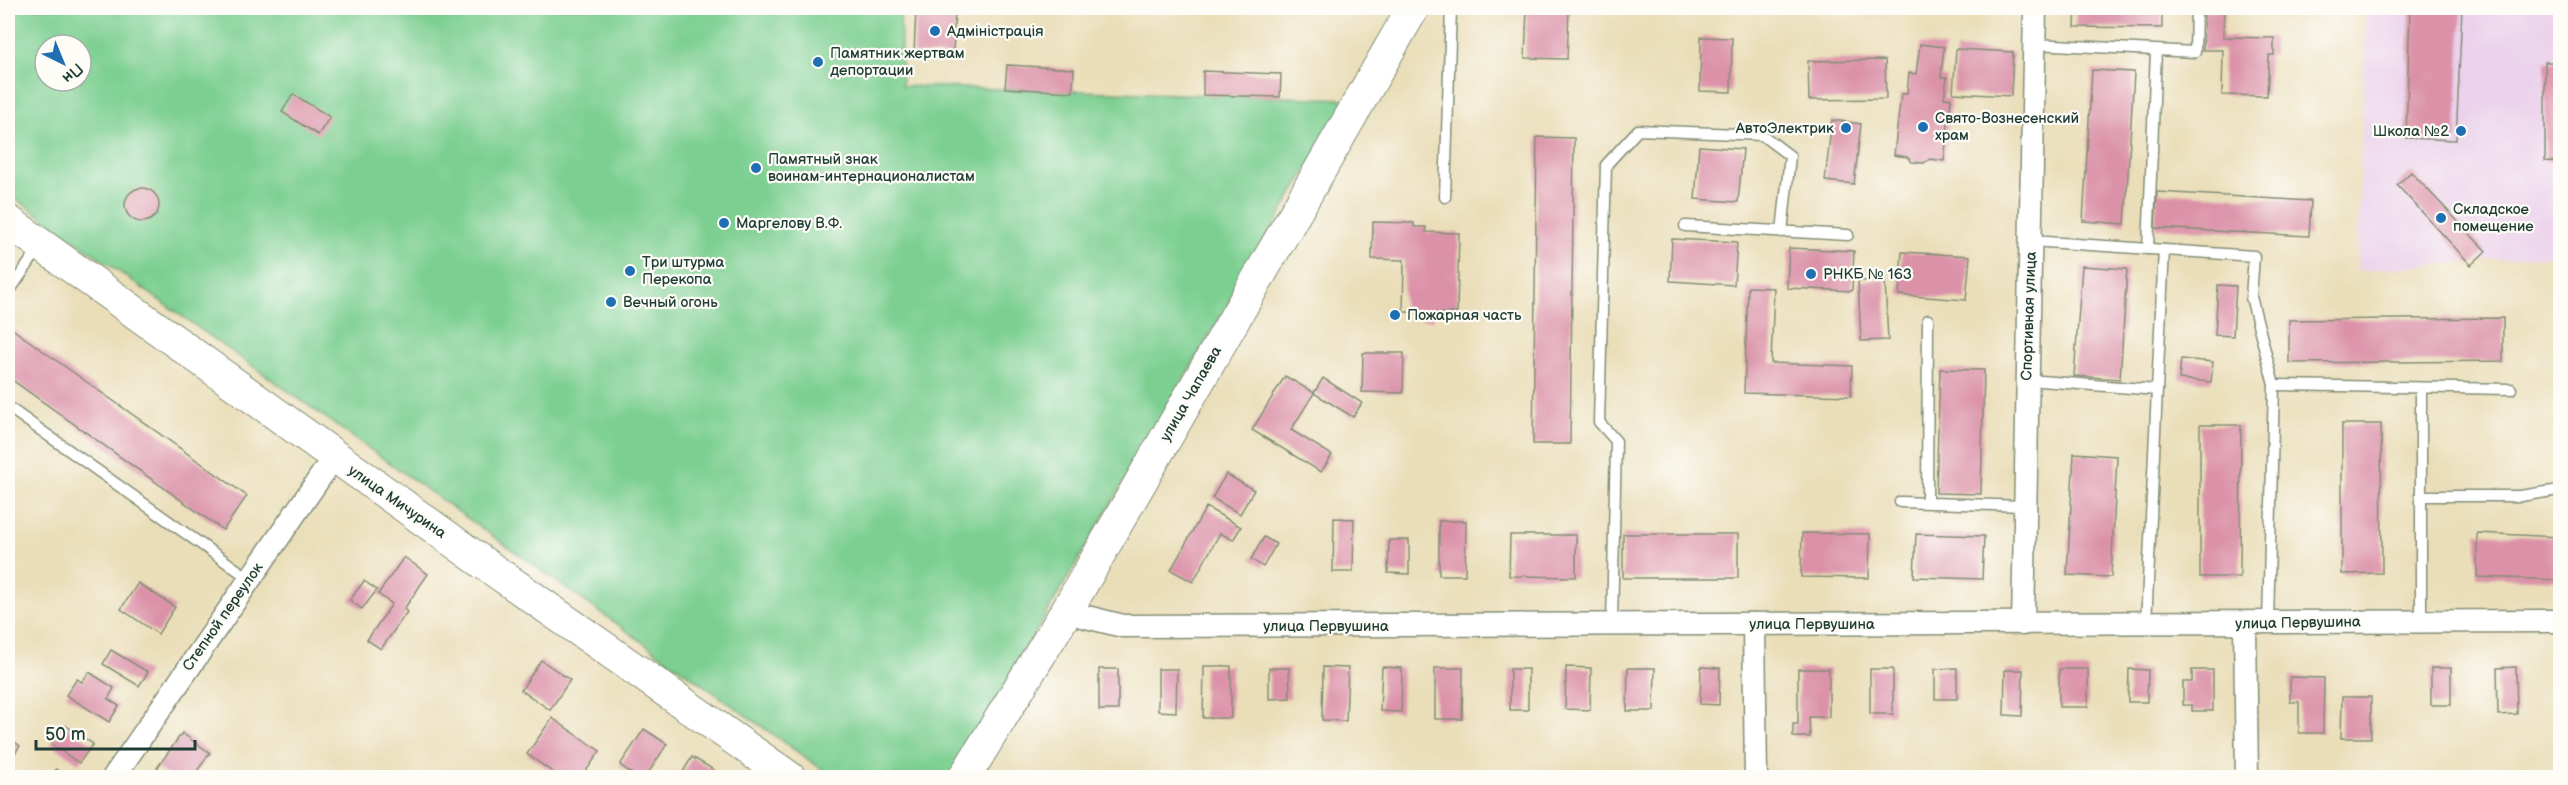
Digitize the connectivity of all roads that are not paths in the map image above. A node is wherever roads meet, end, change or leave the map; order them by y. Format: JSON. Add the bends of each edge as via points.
{"nodes":[{"id":1,"x":1413,"y":8,"type":"edge"},
{"id":2,"x":1451,"y":8,"type":"edge"},
{"id":3,"x":2034,"y":8,"type":"edge"},
{"id":4,"x":2196,"y":8,"type":"edge"},
{"id":5,"x":2034,"y":44,"type":"junction"},
{"id":6,"x":2156,"y":51,"type":"junction"},
{"id":7,"x":1445,"y":197,"type":"dead end"},
{"id":8,"x":8,"y":221,"type":"edge"},
{"id":9,"x":1685,"y":226,"type":"dead end"},
{"id":10,"x":1782,"y":232,"type":"junction"},
{"id":11,"x":1848,"y":235,"type":"dead end"},
{"id":12,"x":2031,"y":241,"type":"junction"},
{"id":13,"x":41,"y":245,"type":"junction"},
{"id":14,"x":2148,"y":249,"type":"junction"},
{"id":15,"x":2164,"y":250,"type":"junction"},
{"id":16,"x":8,"y":293,"type":"edge"},
{"id":17,"x":1928,"y":320,"type":"dead end"},
{"id":18,"x":2028,"y":380,"type":"junction"},
{"id":19,"x":2274,"y":385,"type":"junction"},
{"id":20,"x":2421,"y":388,"type":"junction"},
{"id":21,"x":2511,"y":389,"type":"dead end"},
{"id":22,"x":2157,"y":390,"type":"junction"},
{"id":23,"x":8,"y":407,"type":"edge"},
{"id":24,"x":334,"y":457,"type":"junction"},
{"id":25,"x":2560,"y":490,"type":"edge"},
{"id":26,"x":2420,"y":496,"type":"junction"},
{"id":27,"x":1900,"y":502,"type":"dead end"},
{"id":28,"x":1927,"y":502,"type":"junction"},
{"id":29,"x":2025,"y":506,"type":"junction"},
{"id":30,"x":250,"y":579,"type":"junction"},
{"id":31,"x":1066,"y":612,"type":"junction"},
{"id":32,"x":2421,"y":621,"type":"junction"},
{"id":33,"x":2560,"y":621,"type":"edge"},
{"id":34,"x":2268,"y":623,"type":"junction"},
{"id":35,"x":1754,"y":624,"type":"junction"},
{"id":36,"x":2023,"y":624,"type":"junction"},
{"id":37,"x":2146,"y":624,"type":"junction"},
{"id":38,"x":2245,"y":624,"type":"junction"},
{"id":39,"x":1612,"y":625,"type":"junction"},
{"id":40,"x":113,"y":777,"type":"edge"},
{"id":41,"x":790,"y":777,"type":"edge"},
{"id":42,"x":964,"y":777,"type":"edge"},
{"id":43,"x":1756,"y":777,"type":"edge"},
{"id":44,"x":2247,"y":777,"type":"edge"}],
"edges":[{"from":1,"to":31,"type":"main road","name":"улица Чапаева"},
{"from":2,"to":7,"type":"lane"},
{"from":3,"to":5,"type":"street","name":"Спортивная улица"},
{"from":4,"to":6,"type":"lane","via":[[2194,52]]},
{"from":5,"to":6,"type":"lane"},
{"from":5,"to":12,"type":"street","name":"Спортивная улица"},
{"from":6,"to":14,"type":"lane"},
{"from":8,"to":13,"type":"main road","name":"улица Мичурина"},
{"from":9,"to":10,"type":"lane"},
{"from":10,"to":11,"type":"lane"},
{"from":10,"to":39,"type":"lane","via":[[1790,156],[1762,135],[1638,130],[1606,165],[1599,422],[1616,441]]},
{"from":12,"to":14,"type":"lane"},
{"from":12,"to":18,"type":"street","name":"Спортивная улица"},
{"from":13,"to":16,"type":"lane"},
{"from":13,"to":24,"type":"main road","name":"улица Мичурина"},
{"from":14,"to":15,"type":"lane"},
{"from":15,"to":19,"type":"lane","via":[[2254,256],[2251,297]]},
{"from":15,"to":22,"type":"lane"},
{"from":17,"to":28,"type":"lane"},
{"from":18,"to":22,"type":"lane"},
{"from":18,"to":29,"type":"street","name":"Спортивная улица"},
{"from":19,"to":20,"type":"lane"},
{"from":19,"to":34,"type":"lane"},
{"from":20,"to":21,"type":"lane"},
{"from":20,"to":26,"type":"lane"},
{"from":22,"to":37,"type":"lane"},
{"from":23,"to":30,"type":"lane"},
{"from":24,"to":30,"type":"street","name":"Степной переулок"},
{"from":24,"to":41,"type":"main road","name":"улица Мичурина"},
{"from":25,"to":26,"type":"lane","via":[[2520,496]]},
{"from":26,"to":32,"type":"lane"},
{"from":27,"to":28,"type":"lane"},
{"from":28,"to":29,"type":"lane"},
{"from":29,"to":36,"type":"street","name":"Спортивная улица"},
{"from":30,"to":40,"type":"street","name":"Степной переулок"},
{"from":31,"to":39,"type":"street","name":"улица Первушина","via":[[1123,626]]},
{"from":31,"to":42,"type":"main road","name":"улица Чапаева"},
{"from":32,"to":33,"type":"street","name":"улица Первушина"},
{"from":32,"to":34,"type":"street","name":"улица Первушина"},
{"from":34,"to":38,"type":"street","name":"улица Первушина"},
{"from":35,"to":36,"type":"street","name":"улица Первушина"},
{"from":35,"to":39,"type":"street","name":"улица Первушина"},
{"from":35,"to":43,"type":"street"},
{"from":36,"to":37,"type":"street","name":"улица Первушина"},
{"from":37,"to":38,"type":"street","name":"улица Первушина"},
{"from":38,"to":44,"type":"street"}]}
